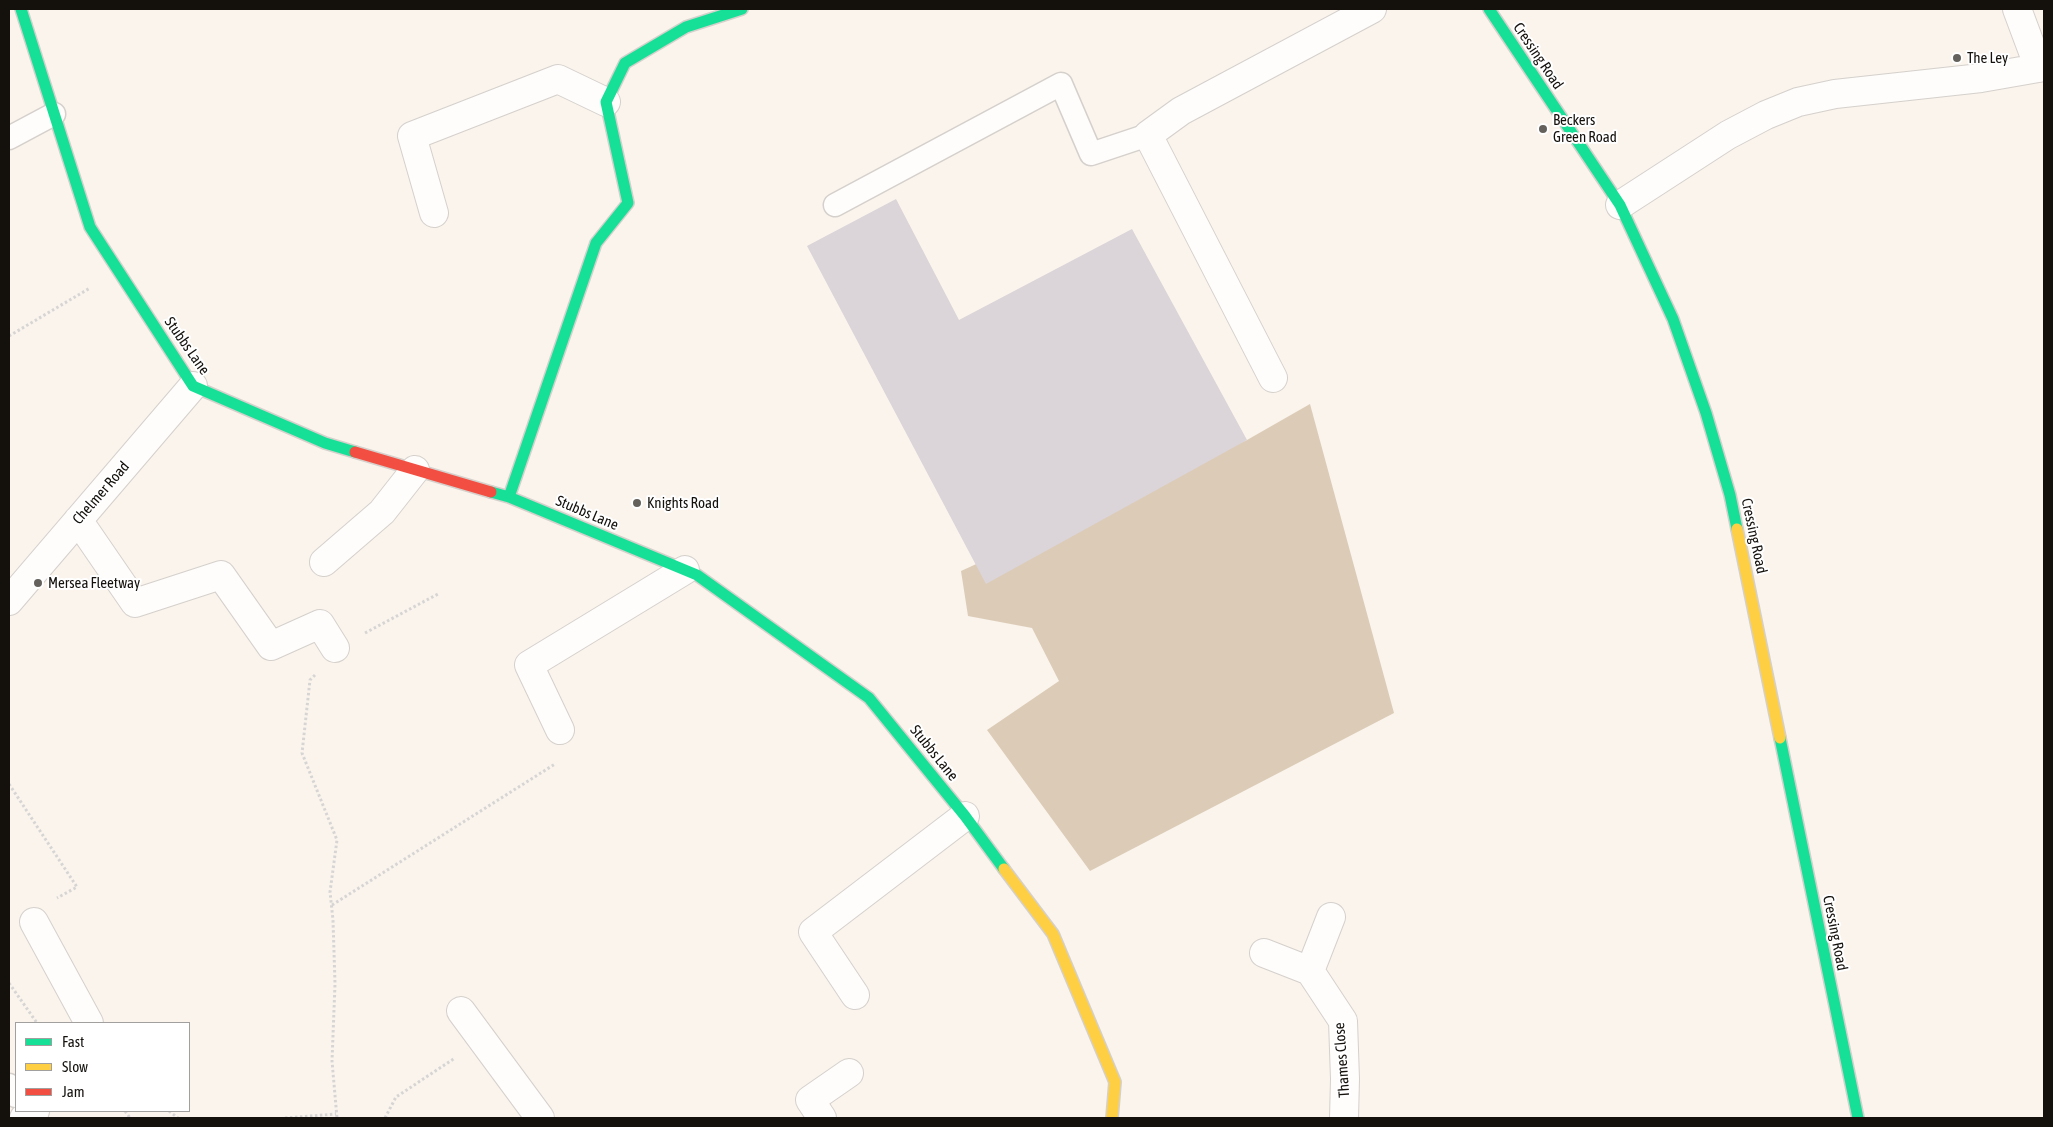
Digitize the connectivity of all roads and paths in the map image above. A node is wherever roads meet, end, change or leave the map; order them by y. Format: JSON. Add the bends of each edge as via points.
{"nodes":[{"id":1,"x":22,"y":9,"type":"edge"},
{"id":2,"x":742,"y":9,"type":"edge"},
{"id":3,"x":1372,"y":9,"type":"edge"},
{"id":4,"x":1489,"y":9,"type":"edge"},
{"id":5,"x":2017,"y":9,"type":"edge"},
{"id":6,"x":711,"y":14,"type":"edge"},
{"id":7,"x":2042,"y":68,"type":"edge"},
{"id":8,"x":606,"y":102,"type":"junction"},
{"id":9,"x":54,"y":114,"type":"junction"},
{"id":10,"x":1148,"y":135,"type":"junction"},
{"id":11,"x":9,"y":138,"type":"edge"},
{"id":12,"x":835,"y":205,"type":"dead end"},
{"id":13,"x":1620,"y":205,"type":"junction"},
{"id":14,"x":434,"y":213,"type":"dead end"},
{"id":15,"x":118,"y":270,"type":"junction"},
{"id":16,"x":9,"y":336,"type":"edge"},
{"id":17,"x":1273,"y":378,"type":"dead end"},
{"id":18,"x":193,"y":386,"type":"junction"},
{"id":19,"x":416,"y":470,"type":"junction"},
{"id":20,"x":509,"y":497,"type":"junction"},
{"id":21,"x":78,"y":520,"type":"junction"},
{"id":22,"x":324,"y":562,"type":"dead end"},
{"id":23,"x":686,"y":570,"type":"junction"},
{"id":24,"x":438,"y":594,"type":"dead end"},
{"id":25,"x":9,"y":601,"type":"edge"},
{"id":26,"x":335,"y":648,"type":"junction"},
{"id":27,"x":560,"y":730,"type":"joint"},
{"id":28,"x":9,"y":784,"type":"edge"},
{"id":29,"x":965,"y":816,"type":"junction"},
{"id":30,"x":53,"y":900,"type":"dead end"},
{"id":31,"x":332,"y":905,"type":"junction"},
{"id":32,"x":1331,"y":917,"type":"dead end"},
{"id":33,"x":34,"y":922,"type":"dead end"},
{"id":34,"x":1264,"y":953,"type":"dead end"},
{"id":35,"x":1310,"y":971,"type":"junction"},
{"id":36,"x":9,"y":983,"type":"edge"},
{"id":37,"x":854,"y":995,"type":"dead end"},
{"id":38,"x":461,"y":1010,"type":"dead end"},
{"id":39,"x":37,"y":1022,"type":"edge"},
{"id":40,"x":88,"y":1022,"type":"edge"},
{"id":41,"x":482,"y":1039,"type":"junction"},
{"id":42,"x":849,"y":1073,"type":"dead end"},
{"id":43,"x":336,"y":1116,"type":"edge"},
{"id":44,"x":285,"y":1118,"type":"edge"},
{"id":45,"x":292,"y":1118,"type":"edge"},
{"id":46,"x":385,"y":1118,"type":"edge"},
{"id":47,"x":540,"y":1118,"type":"edge"},
{"id":48,"x":822,"y":1118,"type":"edge"},
{"id":49,"x":1112,"y":1118,"type":"edge"},
{"id":50,"x":1344,"y":1118,"type":"edge"},
{"id":51,"x":1858,"y":1118,"type":"edge"}],
"edges":[{"from":1,"to":9,"type":"street","name":"Stubbs Lane"},
{"from":2,"to":6,"type":"street"},
{"from":3,"to":10,"type":"street","via":[[1181,111]]},
{"from":4,"to":13,"type":"street","name":"Cressing Road"},
{"from":5,"to":7,"type":"street"},
{"from":6,"to":8,"type":"street","via":[[625,63]]},
{"from":7,"to":13,"type":"street","via":[[1835,94],[1798,102],[1728,135]]},
{"from":8,"to":14,"type":"street","via":[[558,79],[412,136]]},
{"from":8,"to":20,"type":"street","via":[[628,203],[596,243]]},
{"from":9,"to":11,"type":"lane"},
{"from":9,"to":15,"type":"street","name":"Stubbs Lane","via":[[90,227]]},
{"from":10,"to":12,"type":"lane","via":[[1091,154],[1061,84]]},
{"from":10,"to":17,"type":"street"},
{"from":13,"to":51,"type":"street","name":"Cressing Road","via":[[1673,319],[1706,412],[1730,495]]},
{"from":15,"to":16,"type":"path"},
{"from":15,"to":18,"type":"street","name":"Stubbs Lane"},
{"from":18,"to":19,"type":"street","name":"Stubbs Lane","via":[[325,443]]},
{"from":18,"to":21,"type":"street","name":"Chelmer Road"},
{"from":19,"to":20,"type":"street","name":"Stubbs Lane"},
{"from":19,"to":22,"type":"street","via":[[382,512]]},
{"from":20,"to":23,"type":"street","name":"Stubbs Lane"},
{"from":21,"to":25,"type":"street","name":"Chelmer Road"},
{"from":21,"to":26,"type":"street","via":[[135,602],[221,575],[271,646],[320,624]]},
{"from":23,"to":27,"type":"street","via":[[529,665]]},
{"from":23,"to":29,"type":"street","name":"Stubbs Lane","via":[[869,698]]},
{"from":24,"to":26,"type":"path"},
{"from":26,"to":31,"type":"path","via":[[332,660],[310,680],[302,753],[336,840],[330,892]]},
{"from":27,"to":31,"type":"path","via":[[558,762]]},
{"from":28,"to":30,"type":"path","via":[[77,887]]},
{"from":29,"to":37,"type":"street","via":[[813,932]]},
{"from":29,"to":49,"type":"street","name":"Stubbs Lane","via":[[1053,934],[1115,1082]]},
{"from":31,"to":43,"type":"path","via":[[335,984],[332,1061]]},
{"from":32,"to":35,"type":"street"},
{"from":33,"to":40,"type":"street"},
{"from":34,"to":35,"type":"street"},
{"from":35,"to":50,"type":"street","name":"Thames Close","via":[[1343,1021]]},
{"from":36,"to":39,"type":"path"},
{"from":38,"to":41,"type":"street"},
{"from":41,"to":46,"type":"path","via":[[396,1097]]},
{"from":41,"to":47,"type":"street"},
{"from":42,"to":48,"type":"street","via":[[810,1100]]},
{"from":43,"to":45,"type":"path"},
{"from":44,"to":45,"type":"path"}]}
